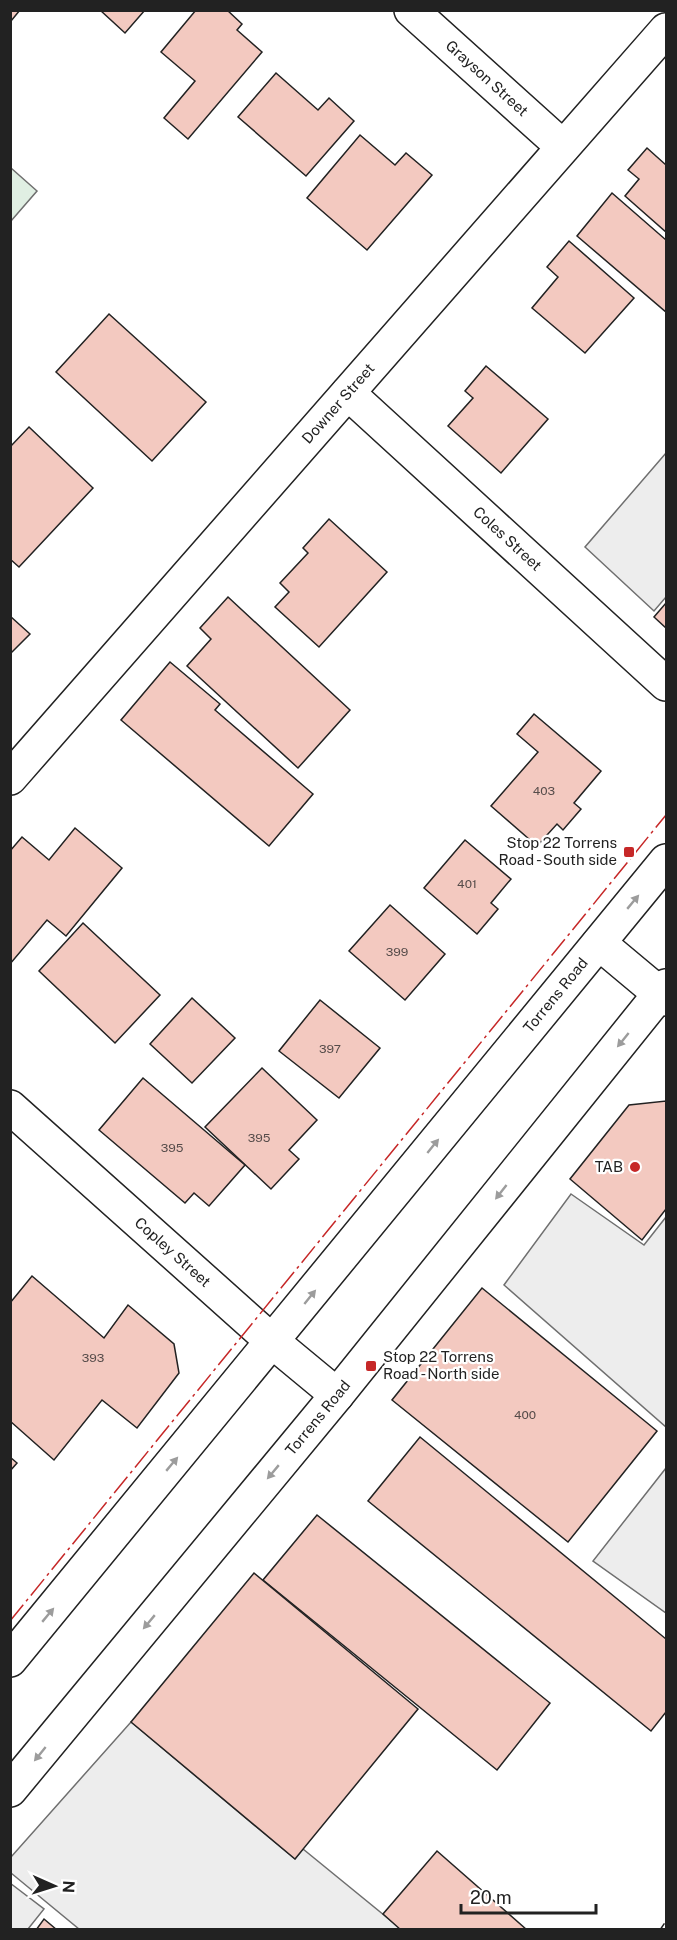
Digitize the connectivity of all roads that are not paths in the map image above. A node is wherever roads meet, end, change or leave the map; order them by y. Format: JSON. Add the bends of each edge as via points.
{"nodes":[{"id":1,"x":411,"y":10,"type":"edge"},
{"id":2,"x":666,"y":30,"type":"edge"},
{"id":3,"x":563,"y":147,"type":"junction"},
{"id":4,"x":348,"y":393,"type":"junction"},
{"id":5,"x":666,"y":684,"type":"edge"},
{"id":6,"x":10,"y":778,"type":"edge"},
{"id":7,"x":666,"y":861,"type":"edge"},
{"id":8,"x":599,"y":943,"type":"junction"},
{"id":9,"x":664,"y":993,"type":"edge"},
{"id":10,"x":10,"y":1107,"type":"edge"},
{"id":11,"x":273,"y":1342,"type":"junction"},
{"id":12,"x":338,"y":1395,"type":"junction"},
{"id":13,"x":10,"y":1660,"type":"edge"},
{"id":14,"x":10,"y":1791,"type":"edge"}],
"edges":[{"from":1,"to":3,"type":"street","name":"Grayson Street"},
{"from":2,"to":3,"type":"street","name":"Downer Street"},
{"from":3,"to":4,"type":"street","name":"Downer Street"},
{"from":4,"to":5,"type":"street","name":"Coles Street"},
{"from":4,"to":6,"type":"street","name":"Downer Street"},
{"from":8,"to":7,"type":"street","name":"Torrens Road","one_way":true},
{"from":8,"to":9,"type":"street"},
{"from":11,"to":8,"type":"street","name":"Torrens Road","one_way":true},
{"from":9,"to":12,"type":"street","name":"Torrens Road","one_way":true},
{"from":10,"to":11,"type":"street","name":"Copley Street"},
{"from":11,"to":12,"type":"street","name":"Copley Street"},
{"from":13,"to":11,"type":"street","name":"Torrens Road","one_way":true},
{"from":12,"to":14,"type":"street","name":"Torrens Road","one_way":true}]}
